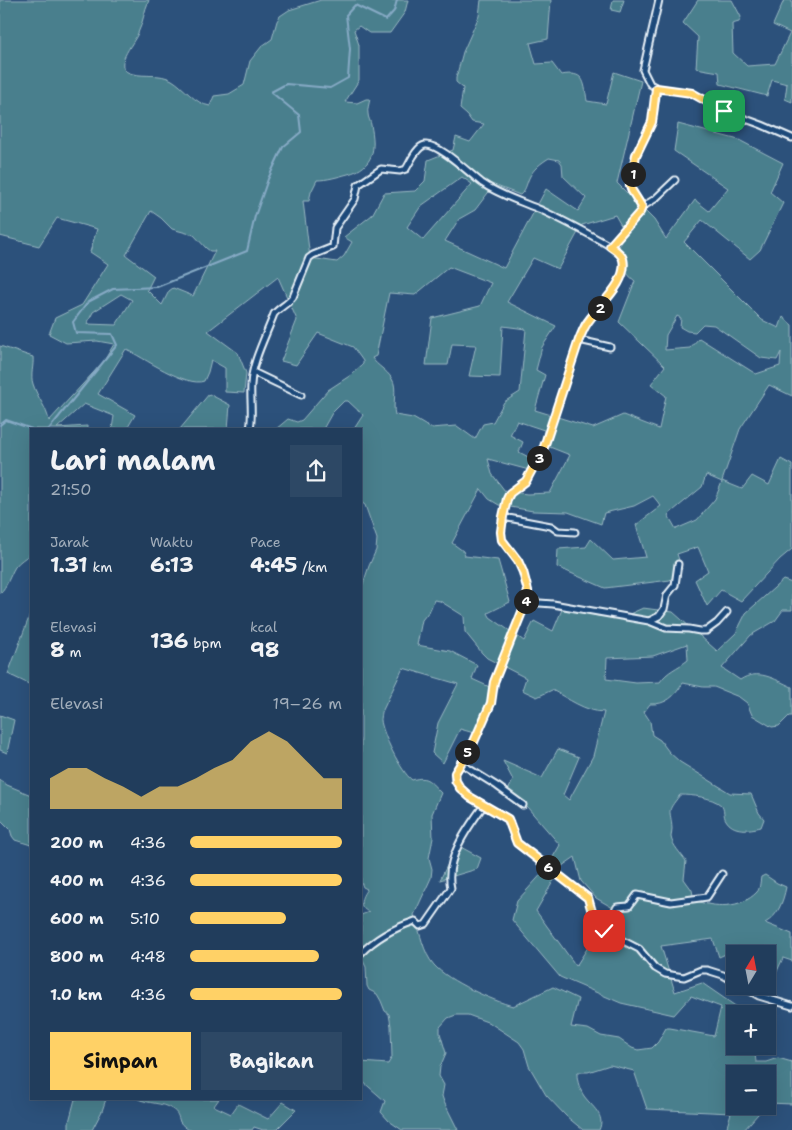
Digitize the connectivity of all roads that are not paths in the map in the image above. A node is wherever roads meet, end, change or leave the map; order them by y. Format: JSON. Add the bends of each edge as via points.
{"nodes":[{"id":1,"x":659,"y":0,"type":"edge"},
{"id":2,"x":656,"y":88,"type":"junction"},
{"id":3,"x":792,"y":138,"type":"edge"},
{"id":4,"x":675,"y":180,"type":"dead end"},
{"id":5,"x":642,"y":207,"type":"junction"},
{"id":6,"x":610,"y":246,"type":"junction"},
{"id":7,"x":579,"y":340,"type":"junction"},
{"id":8,"x":610,"y":347,"type":"dead end"},
{"id":9,"x":253,"y":372,"type":"junction"},
{"id":10,"x":301,"y":395,"type":"dead end"},
{"id":11,"x":250,"y":428,"type":"edge"},
{"id":12,"x":503,"y":517,"type":"junction"},
{"id":13,"x":575,"y":532,"type":"dead end"},
{"id":14,"x":678,"y":564,"type":"dead end"},
{"id":15,"x":526,"y":602,"type":"junction"},
{"id":16,"x":727,"y":612,"type":"dead end"},
{"id":17,"x":650,"y":621,"type":"junction"},
{"id":18,"x":460,"y":763,"type":"junction"},
{"id":19,"x":484,"y":805,"type":"junction"},
{"id":20,"x":523,"y":805,"type":"dead end"},
{"id":21,"x":722,"y":874,"type":"dead end"},
{"id":22,"x":604,"y":931,"type":"junction"},
{"id":23,"x":362,"y":952,"type":"edge"},
{"id":24,"x":726,"y":977,"type":"edge"},
{"id":25,"x":759,"y":995,"type":"edge"},
{"id":26,"x":792,"y":1006,"type":"edge"}],
"edges":[{"from":1,"to":2,"type":"street","via":[[643,70],[646,79]]},
{"from":2,"to":3,"type":"street","via":[[692,93],[724,111]]},
{"from":2,"to":5,"type":"street","via":[[652,122],[636,155],[630,185]]},
{"from":4,"to":5,"type":"street","via":[[655,200]]},
{"from":5,"to":6,"type":"street"},
{"from":6,"to":7,"type":"street","via":[[620,253],[623,260],[622,276],[586,324]]},
{"from":6,"to":9,"type":"street","via":[[490,188],[440,150],[423,146],[406,169],[381,169],[358,185],[355,199],[335,228],[333,247],[310,258],[293,297],[274,314]]},
{"from":7,"to":8,"type":"street"},
{"from":7,"to":12,"type":"street","via":[[544,447],[526,481],[510,493]]},
{"from":9,"to":10,"type":"street"},
{"from":9,"to":11,"type":"street"},
{"from":12,"to":13,"type":"street"},
{"from":12,"to":15,"type":"street","via":[[502,540],[523,572],[528,591]]},
{"from":14,"to":17,"type":"street","via":[[675,585],[664,609],[660,616]]},
{"from":15,"to":17,"type":"street"},
{"from":15,"to":18,"type":"street","via":[[494,682],[491,703],[473,744]]},
{"from":16,"to":17,"type":"street","via":[[706,631],[666,628]]},
{"from":18,"to":19,"type":"street","via":[[455,773],[460,788]]},
{"from":18,"to":20,"type":"street"},
{"from":19,"to":22,"type":"street","via":[[508,819],[517,843],[588,898],[594,919]]},
{"from":19,"to":23,"type":"street","via":[[461,837],[448,877],[451,888],[426,924],[420,926],[415,921],[394,928],[371,942]]},
{"from":21,"to":22,"type":"street","via":[[707,897],[671,902],[637,895],[629,906],[617,907]]},
{"from":22,"to":24,"type":"street","via":[[639,950],[665,974],[684,978],[707,970]]},
{"from":25,"to":26,"type":"street"}]}
